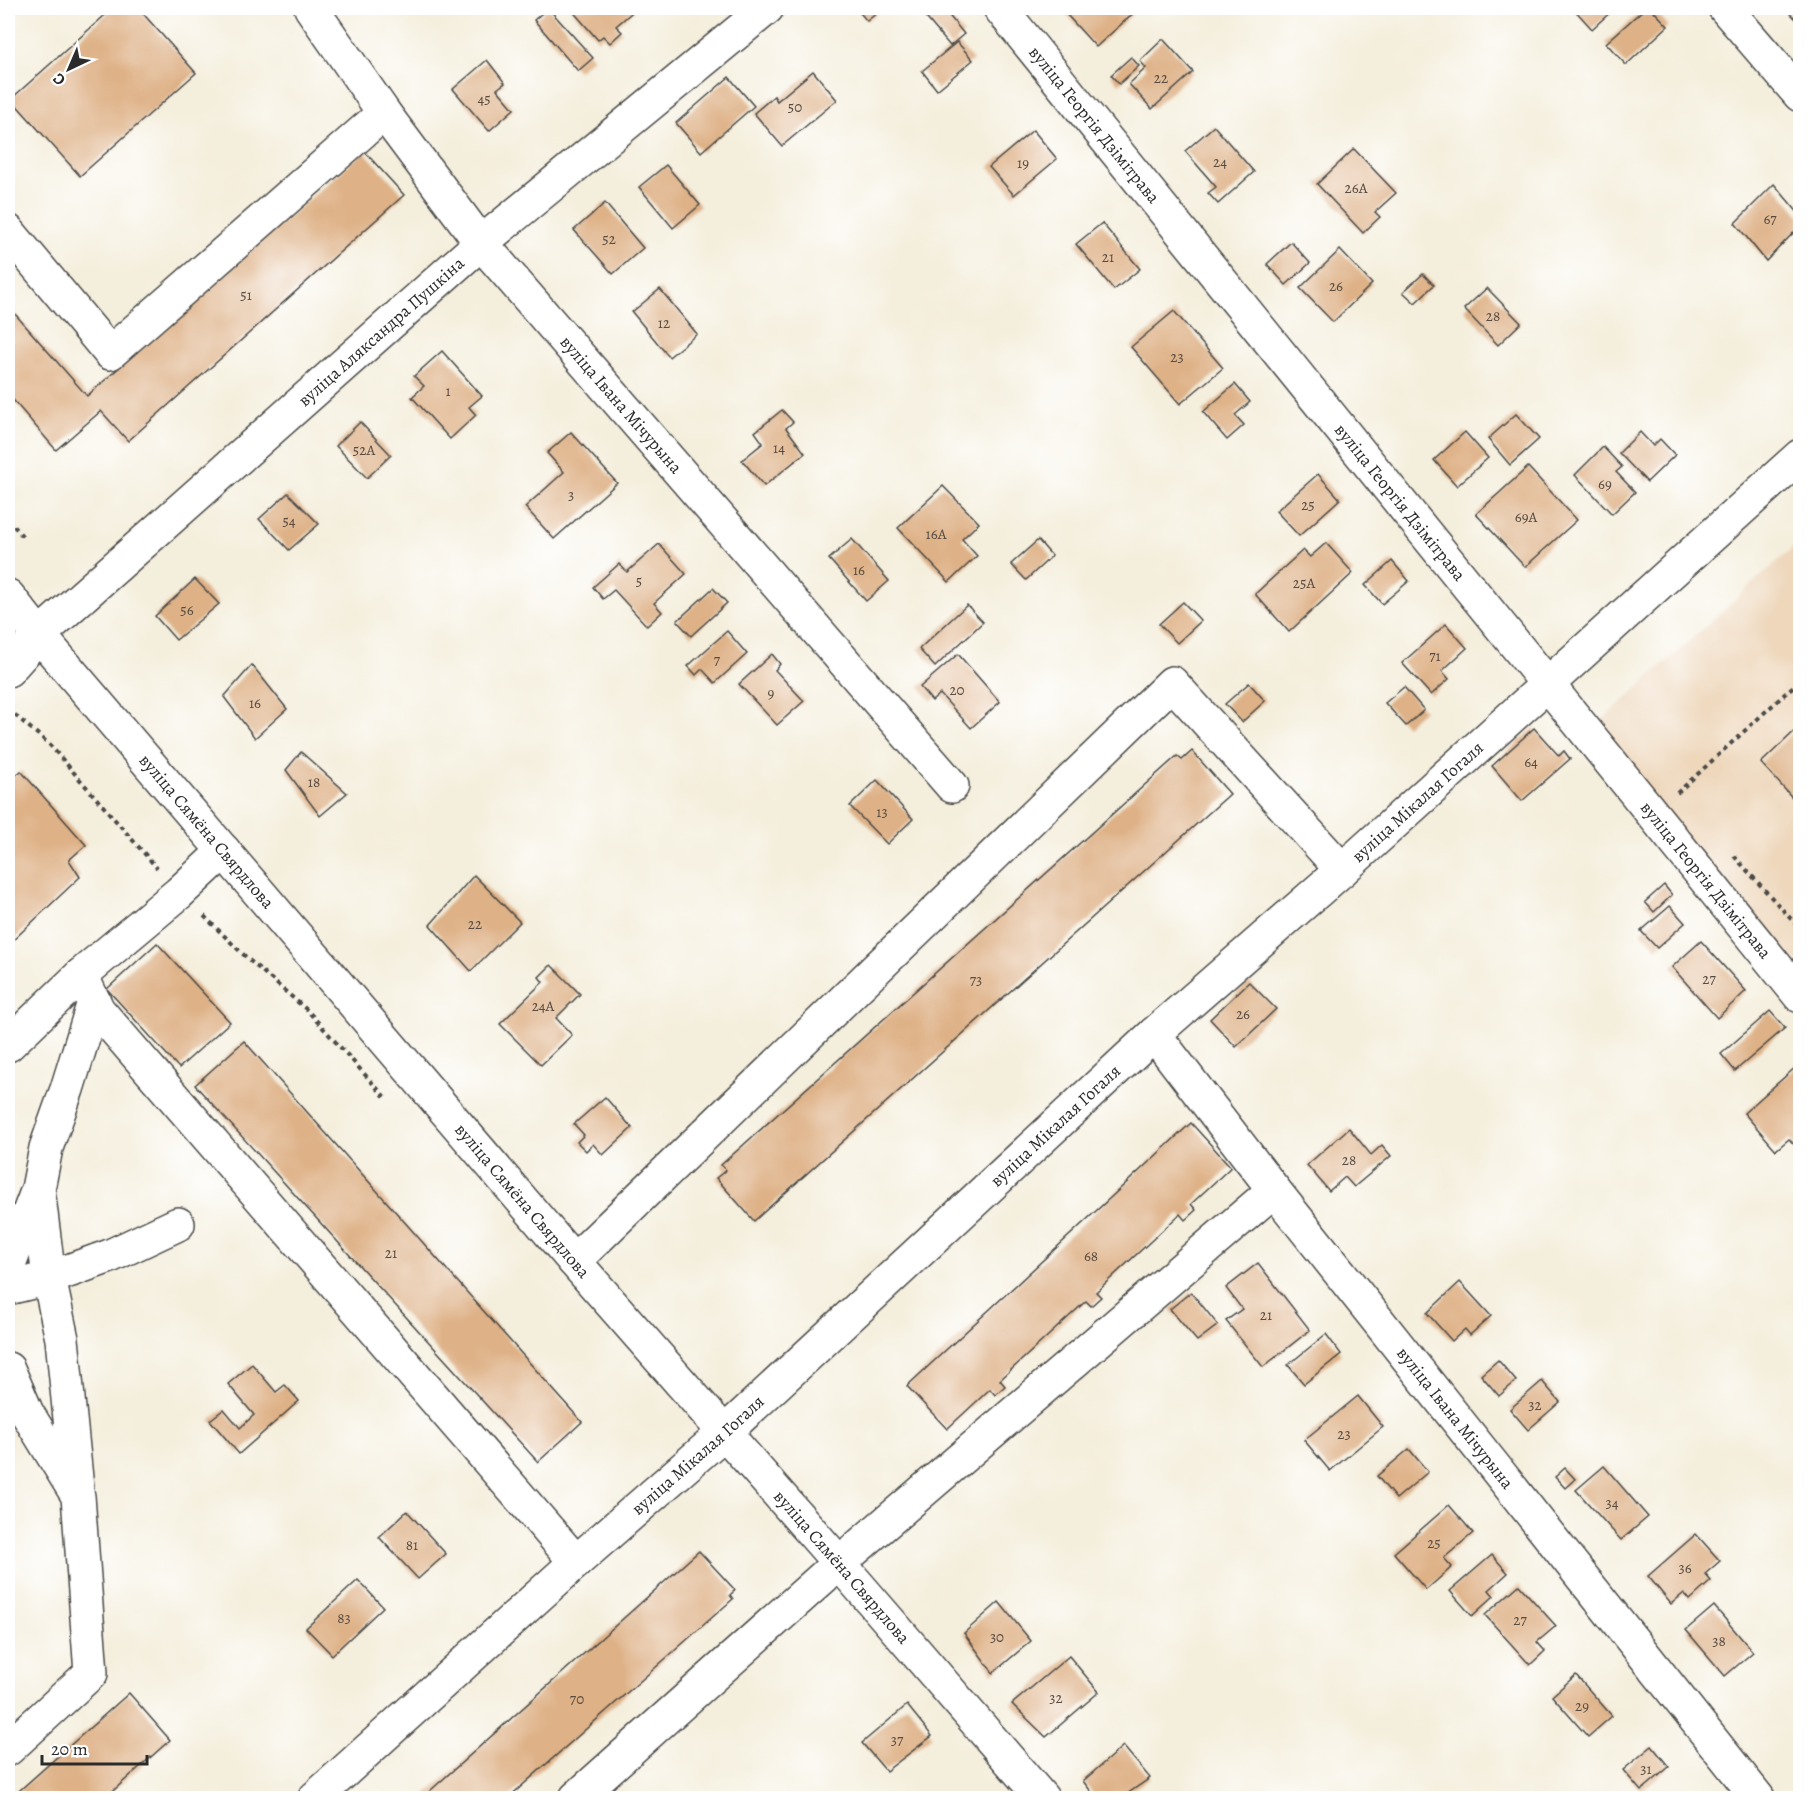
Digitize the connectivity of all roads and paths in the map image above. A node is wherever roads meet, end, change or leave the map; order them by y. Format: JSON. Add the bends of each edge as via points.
{"nodes":[{"id":1,"x":311,"y":8,"type":"edge"},
{"id":2,"x":767,"y":8,"type":"edge"},
{"id":3,"x":1000,"y":8,"type":"edge"},
{"id":4,"x":1725,"y":8,"type":"edge"},
{"id":5,"x":1800,"y":95,"type":"edge"},
{"id":6,"x":384,"y":113,"type":"junction"},
{"id":7,"x":8,"y":231,"type":"edge"},
{"id":8,"x":481,"y":243,"type":"junction"},
{"id":9,"x":1800,"y":456,"type":"edge"},
{"id":10,"x":8,"y":519,"type":"edge"},
{"id":11,"x":24,"y":538,"type":"dead end"},
{"id":12,"x":8,"y":596,"type":"edge"},
{"id":13,"x":39,"y":635,"type":"junction"},
{"id":14,"x":8,"y":670,"type":"edge"},
{"id":15,"x":1800,"y":680,"type":"edge"},
{"id":16,"x":1547,"y":685,"type":"junction"},
{"id":17,"x":8,"y":709,"type":"edge"},
{"id":18,"x":952,"y":786,"type":"dead end"},
{"id":19,"x":1685,"y":801,"type":"dead end"},
{"id":20,"x":224,"y":851,"type":"junction"},
{"id":21,"x":1731,"y":852,"type":"dead end"},
{"id":22,"x":1342,"y":870,"type":"junction"},
{"id":23,"x":179,"y":893,"type":"junction"},
{"id":24,"x":1800,"y":929,"type":"edge"},
{"id":25,"x":87,"y":988,"type":"junction"},
{"id":26,"x":1800,"y":996,"type":"edge"},
{"id":27,"x":1154,"y":1034,"type":"junction"},
{"id":28,"x":8,"y":1045,"type":"edge"},
{"id":29,"x":386,"y":1098,"type":"dead end"},
{"id":30,"x":38,"y":1189,"type":"junction"},
{"id":31,"x":1274,"y":1190,"type":"junction"},
{"id":32,"x":178,"y":1224,"type":"dead end"},
{"id":33,"x":574,"y":1261,"type":"junction"},
{"id":34,"x":8,"y":1268,"type":"edge"},
{"id":35,"x":49,"y":1278,"type":"junction"},
{"id":36,"x":8,"y":1288,"type":"edge"},
{"id":37,"x":8,"y":1369,"type":"edge"},
{"id":38,"x":724,"y":1432,"type":"junction"},
{"id":39,"x":78,"y":1496,"type":"junction"},
{"id":40,"x":576,"y":1562,"type":"junction"},
{"id":41,"x":839,"y":1563,"type":"junction"},
{"id":42,"x":8,"y":1749,"type":"edge"},
{"id":43,"x":315,"y":1798,"type":"edge"},
{"id":44,"x":576,"y":1798,"type":"edge"},
{"id":45,"x":1042,"y":1798,"type":"edge"},
{"id":46,"x":1758,"y":1798,"type":"edge"}],
"edges":[{"from":1,"to":6,"type":"street","name":"вуліца Івана Мічурына"},
{"from":2,"to":8,"type":"street","name":"вуліца Аляксандра Пушкіна"},
{"from":3,"to":16,"type":"street","name":"вуліца Георгія Дзімітрава"},
{"from":4,"to":5,"type":"street"},
{"from":6,"to":7,"type":"street","via":[[110,353]]},
{"from":6,"to":8,"type":"street","name":"вуліца Івана Мічурына"},
{"from":8,"to":13,"type":"street","name":"вуліца Аляксандра Пушкіна"},
{"from":8,"to":18,"type":"street","name":"вуліца Івана Мічурына"},
{"from":9,"to":16,"type":"street","name":"вуліца Мікалая Гогаля"},
{"from":10,"to":11,"type":"path"},
{"from":12,"to":13,"type":"street","name":"вуліца Сямёна Свярдлова"},
{"from":13,"to":14,"type":"street","name":"вуліца Аляксандра Пушкіна"},
{"from":13,"to":20,"type":"street","name":"вуліца Сямёна Свярдлова"},
{"from":15,"to":19,"type":"path","via":[[1677,793]]},
{"from":16,"to":22,"type":"street","name":"вуліца Мікалая Гогаля"},
{"from":16,"to":26,"type":"street","name":"вуліца Георгія Дзімітрава"},
{"from":17,"to":23,"type":"path","via":[[49,744]]},
{"from":20,"to":23,"type":"street"},
{"from":20,"to":33,"type":"street","name":"вуліца Сямёна Свярдлова"},
{"from":21,"to":24,"type":"path"},
{"from":22,"to":27,"type":"street","name":"вуліца Мікалая Гогаля"},
{"from":22,"to":33,"type":"street","via":[[1172,683]]},
{"from":23,"to":25,"type":"street"},
{"from":23,"to":29,"type":"path","via":[[307,1010]]},
{"from":25,"to":28,"type":"street"},
{"from":25,"to":30,"type":"street","via":[[67,1089],[46,1148]]},
{"from":25,"to":40,"type":"street","via":[[98,1010],[121,1037]]},
{"from":27,"to":31,"type":"street","name":"вуліца Івана Мічурына"},
{"from":27,"to":38,"type":"street","name":"вуліца Мікалая Гогаля"},
{"from":30,"to":34,"type":"street"},
{"from":30,"to":35,"type":"street"},
{"from":31,"to":41,"type":"street"},
{"from":31,"to":46,"type":"street","name":"вуліца Івана Мічурына"},
{"from":32,"to":35,"type":"street","via":[[110,1256]]},
{"from":33,"to":38,"type":"street","name":"вуліца Сямёна Свярдлова"},
{"from":35,"to":36,"type":"street"},
{"from":35,"to":39,"type":"street","via":[[62,1339]]},
{"from":37,"to":39,"type":"street","via":[[27,1413]]},
{"from":38,"to":40,"type":"street","name":"вуліца Мікалая Гогаля"},
{"from":38,"to":41,"type":"street","name":"вуліца Сямёна Свярдлова"},
{"from":39,"to":42,"type":"street","via":[[91,1673]]},
{"from":40,"to":43,"type":"street","name":"вуліца Мікалая Гогаля"},
{"from":41,"to":44,"type":"street"},
{"from":41,"to":45,"type":"street","name":"вуліца Сямёна Свярдлова"}]}
